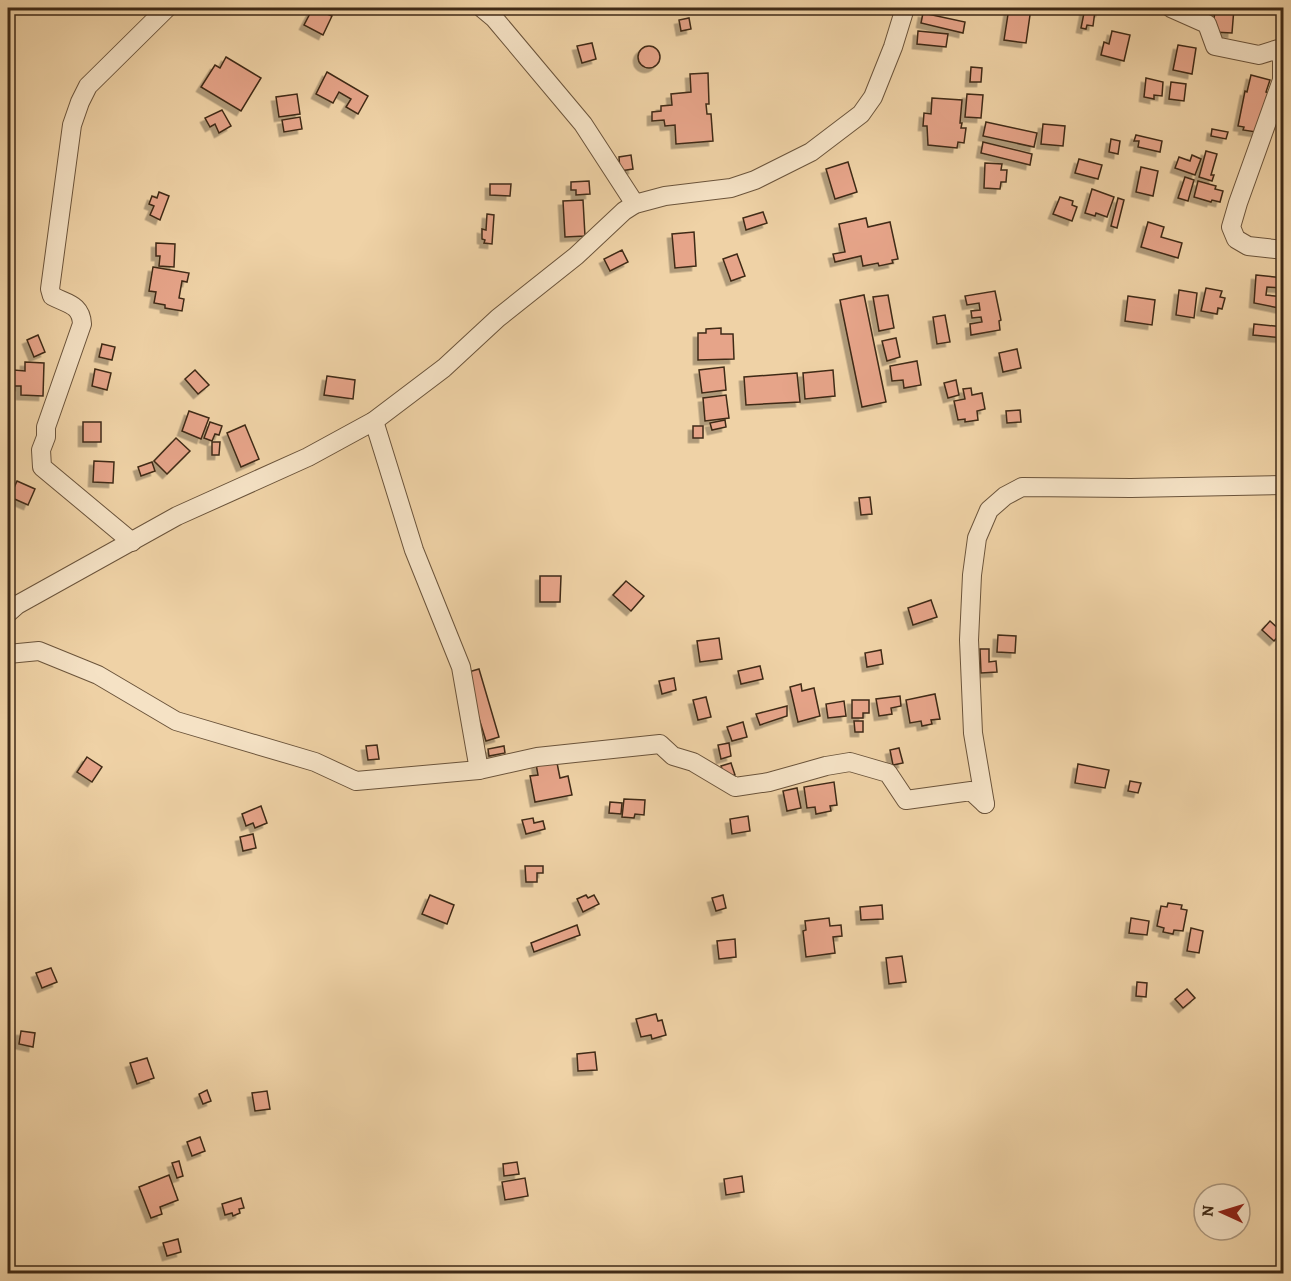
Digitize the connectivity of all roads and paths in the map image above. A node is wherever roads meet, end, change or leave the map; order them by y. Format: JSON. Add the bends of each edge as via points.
{"nodes":[{"id":1,"x":167,"y":8,"type":"edge"},
{"id":2,"x":482,"y":8,"type":"edge"},
{"id":3,"x":905,"y":8,"type":"edge"},
{"id":4,"x":1171,"y":8,"type":"edge"},
{"id":5,"x":635,"y":204,"type":"junction"},
{"id":6,"x":1284,"y":250,"type":"edge"},
{"id":7,"x":374,"y":421,"type":"junction"},
{"id":8,"x":1284,"y":485,"type":"edge"},
{"id":9,"x":132,"y":542,"type":"junction"},
{"id":10,"x":8,"y":613,"type":"edge"},
{"id":11,"x":8,"y":654,"type":"edge"},
{"id":12,"x":479,"y":770,"type":"junction"}],
"edges":[{"from":1,"to":9,"type":"street","via":[[87,86],[80,102],[72,125],[50,289],[52,296],[78,308],[82,324],[46,427],[42,467]]},
{"from":2,"to":5,"type":"street","via":[[583,124]]},
{"from":3,"to":5,"type":"street","via":[[873,97],[861,114],[811,152],[731,188],[665,195]]},
{"from":4,"to":6,"type":"street","via":[[1207,24],[1215,46],[1259,55],[1278,49],[1282,80],[1231,227],[1236,239],[1248,246]]},
{"from":5,"to":7,"type":"street","via":[[444,368]]},
{"from":7,"to":9,"type":"street","via":[[308,457],[177,516]]},
{"from":7,"to":12,"type":"street","via":[[414,550],[461,667]]},
{"from":8,"to":12,"type":"street","via":[[1022,487],[989,510],[977,538],[969,640],[973,733],[985,804],[971,791],[906,800],[888,773],[850,762],[735,787],[693,762],[673,756],[660,744],[537,757]]},
{"from":9,"to":10,"type":"street"},
{"from":11,"to":12,"type":"street","via":[[39,651],[98,675],[176,721],[315,762],[356,781]]}]}
